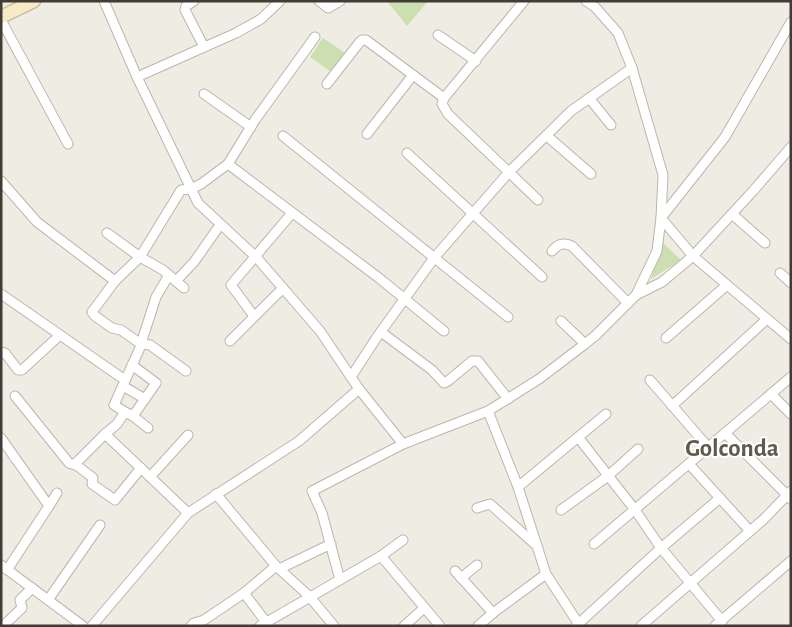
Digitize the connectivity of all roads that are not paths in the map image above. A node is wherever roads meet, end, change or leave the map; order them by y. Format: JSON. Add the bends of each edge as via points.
{"nodes":[{"id":1,"x":34,"y":1,"type":"edge"},
{"id":2,"x":104,"y":1,"type":"edge"},
{"id":3,"x":194,"y":1,"type":"edge"},
{"id":4,"x":280,"y":1,"type":"edge"},
{"id":5,"x":319,"y":1,"type":"edge"},
{"id":6,"x":340,"y":1,"type":"edge"},
{"id":7,"x":524,"y":1,"type":"edge"},
{"id":8,"x":586,"y":1,"type":"edge"},
{"id":9,"x":269,"y":5,"type":"edge"},
{"id":10,"x":1,"y":19,"type":"edge"},
{"id":11,"x":791,"y":22,"type":"edge"},
{"id":12,"x":438,"y":35,"type":"dead end"},
{"id":13,"x":315,"y":37,"type":"dead end"},
{"id":14,"x":204,"y":47,"type":"junction"},
{"id":15,"x":476,"y":61,"type":"junction"},
{"id":16,"x":632,"y":68,"type":"junction"},
{"id":17,"x":413,"y":75,"type":"junction"},
{"id":18,"x":137,"y":77,"type":"junction"},
{"id":19,"x":327,"y":84,"type":"dead end"},
{"id":20,"x":204,"y":94,"type":"dead end"},
{"id":21,"x":444,"y":98,"type":"junction"},
{"id":22,"x":589,"y":98,"type":"junction"},
{"id":23,"x":611,"y":124,"type":"dead end"},
{"id":24,"x":251,"y":127,"type":"junction"},
{"id":25,"x":367,"y":134,"type":"dead end"},
{"id":26,"x":283,"y":136,"type":"dead end"},
{"id":27,"x":547,"y":136,"type":"junction"},
{"id":28,"x":68,"y":144,"type":"dead end"},
{"id":29,"x":791,"y":147,"type":"edge"},
{"id":30,"x":407,"y":153,"type":"dead end"},
{"id":31,"x":228,"y":164,"type":"junction"},
{"id":32,"x":510,"y":172,"type":"junction"},
{"id":33,"x":591,"y":174,"type":"dead end"},
{"id":34,"x":1,"y":181,"type":"edge"},
{"id":35,"x":191,"y":189,"type":"junction"},
{"id":36,"x":538,"y":200,"type":"dead end"},
{"id":37,"x":292,"y":213,"type":"junction"},
{"id":38,"x":472,"y":214,"type":"junction"},
{"id":39,"x":732,"y":214,"type":"junction"},
{"id":40,"x":661,"y":218,"type":"junction"},
{"id":41,"x":220,"y":225,"type":"junction"},
{"id":42,"x":107,"y":234,"type":"dead end"},
{"id":43,"x":765,"y":243,"type":"dead end"},
{"id":44,"x":552,"y":251,"type":"dead end"},
{"id":45,"x":693,"y":256,"type":"junction"},
{"id":46,"x":140,"y":257,"type":"junction"},
{"id":47,"x":256,"y":257,"type":"junction"},
{"id":48,"x":434,"y":258,"type":"junction"},
{"id":49,"x":780,"y":273,"type":"dead end"},
{"id":50,"x":542,"y":277,"type":"dead end"},
{"id":51,"x":172,"y":278,"type":"junction"},
{"id":52,"x":115,"y":281,"type":"junction"},
{"id":53,"x":791,"y":283,"type":"edge"},
{"id":54,"x":728,"y":285,"type":"junction"},
{"id":55,"x":184,"y":288,"type":"dead end"},
{"id":56,"x":283,"y":288,"type":"junction"},
{"id":57,"x":1,"y":294,"type":"edge"},
{"id":58,"x":636,"y":295,"type":"junction"},
{"id":59,"x":405,"y":300,"type":"junction"},
{"id":60,"x":628,"y":303,"type":"junction"},
{"id":61,"x":254,"y":316,"type":"junction"},
{"id":62,"x":508,"y":317,"type":"dead end"},
{"id":63,"x":767,"y":319,"type":"junction"},
{"id":64,"x":562,"y":321,"type":"dead end"},
{"id":65,"x":444,"y":331,"type":"dead end"},
{"id":66,"x":381,"y":332,"type":"junction"},
{"id":67,"x":60,"y":335,"type":"junction"},
{"id":68,"x":790,"y":337,"type":"edge"},
{"id":69,"x":666,"y":338,"type":"dead end"},
{"id":70,"x":230,"y":340,"type":"dead end"},
{"id":71,"x":141,"y":344,"type":"junction"},
{"id":72,"x":585,"y":344,"type":"junction"},
{"id":73,"x":1,"y":352,"type":"edge"},
{"id":74,"x":132,"y":365,"type":"junction"},
{"id":75,"x":186,"y":371,"type":"dead end"},
{"id":76,"x":351,"y":377,"type":"junction"},
{"id":77,"x":791,"y":377,"type":"edge"},
{"id":78,"x":650,"y":380,"type":"dead end"},
{"id":79,"x":124,"y":383,"type":"junction"},
{"id":80,"x":359,"y":389,"type":"junction"},
{"id":81,"x":771,"y":394,"type":"junction"},
{"id":82,"x":14,"y":396,"type":"dead end"},
{"id":83,"x":508,"y":398,"type":"junction"},
{"id":84,"x":145,"y":399,"type":"junction"},
{"id":85,"x":672,"y":406,"type":"junction"},
{"id":86,"x":488,"y":411,"type":"junction"},
{"id":87,"x":129,"y":414,"type":"junction"},
{"id":88,"x":606,"y":414,"type":"dead end"},
{"id":89,"x":791,"y":414,"type":"edge"},
{"id":90,"x":148,"y":428,"type":"dead end"},
{"id":91,"x":105,"y":434,"type":"junction"},
{"id":92,"x":188,"y":434,"type":"dead end"},
{"id":93,"x":725,"y":434,"type":"junction"},
{"id":94,"x":578,"y":437,"type":"junction"},
{"id":95,"x":1,"y":438,"type":"edge"},
{"id":96,"x":403,"y":444,"type":"junction"},
{"id":97,"x":708,"y":447,"type":"junction"},
{"id":98,"x":638,"y":449,"type":"dead end"},
{"id":99,"x":689,"y":464,"type":"junction"},
{"id":100,"x":75,"y":465,"type":"junction"},
{"id":101,"x":141,"y":468,"type":"junction"},
{"id":102,"x":608,"y":476,"type":"junction"},
{"id":103,"x":150,"y":477,"type":"junction"},
{"id":104,"x":518,"y":486,"type":"junction"},
{"id":105,"x":56,"y":494,"type":"dead end"},
{"id":106,"x":216,"y":494,"type":"junction"},
{"id":107,"x":789,"y":495,"type":"edge"},
{"id":108,"x":720,"y":498,"type":"junction"},
{"id":109,"x":49,"y":506,"type":"junction"},
{"id":110,"x":477,"y":508,"type":"dead end"},
{"id":111,"x":561,"y":510,"type":"dead end"},
{"id":112,"x":635,"y":510,"type":"junction"},
{"id":113,"x":188,"y":513,"type":"junction"},
{"id":114,"x":100,"y":525,"type":"dead end"},
{"id":115,"x":750,"y":531,"type":"junction"},
{"id":116,"x":403,"y":540,"type":"dead end"},
{"id":117,"x":330,"y":544,"type":"junction"},
{"id":118,"x":594,"y":544,"type":"dead end"},
{"id":119,"x":537,"y":546,"type":"junction"},
{"id":120,"x":661,"y":548,"type":"junction"},
{"id":121,"x":381,"y":556,"type":"junction"},
{"id":122,"x":791,"y":561,"type":"edge"},
{"id":123,"x":477,"y":565,"type":"dead end"},
{"id":124,"x":4,"y":567,"type":"edge"},
{"id":125,"x":278,"y":568,"type":"junction"},
{"id":126,"x":546,"y":574,"type":"junction"},
{"id":127,"x":340,"y":580,"type":"junction"},
{"id":128,"x":691,"y":583,"type":"junction"},
{"id":129,"x":32,"y":588,"type":"junction"},
{"id":130,"x":244,"y":593,"type":"junction"},
{"id":131,"x":309,"y":596,"type":"junction"},
{"id":132,"x":48,"y":600,"type":"junction"},
{"id":133,"x":424,"y":608,"type":"junction"},
{"id":134,"x":492,"y":612,"type":"junction"},
{"id":135,"x":719,"y":623,"type":"edge"},
{"id":136,"x":265,"y":624,"type":"edge"},
{"id":137,"x":578,"y":625,"type":"edge"},
{"id":138,"x":3,"y":626,"type":"edge"},
{"id":139,"x":83,"y":626,"type":"edge"},
{"id":140,"x":92,"y":626,"type":"edge"},
{"id":141,"x":191,"y":626,"type":"edge"},
{"id":142,"x":334,"y":626,"type":"edge"},
{"id":143,"x":404,"y":626,"type":"edge"},
{"id":144,"x":440,"y":626,"type":"edge"},
{"id":145,"x":478,"y":626,"type":"edge"},
{"id":146,"x":641,"y":626,"type":"edge"}],
"edges":[{"from":1,"to":10,"type":"street"},
{"from":2,"to":18,"type":"street"},
{"from":3,"to":14,"type":"street","via":[[185,10]]},
{"from":4,"to":9,"type":"street"},
{"from":5,"to":6,"type":"street","via":[[328,8]]},
{"from":7,"to":15,"type":"street"},
{"from":8,"to":16,"type":"street","via":[[618,33]]},
{"from":9,"to":14,"type":"street","via":[[261,19]]},
{"from":10,"to":28,"type":"street"},
{"from":11,"to":40,"type":"street","via":[[725,137]]},
{"from":12,"to":15,"type":"street"},
{"from":13,"to":24,"type":"street"},
{"from":14,"to":18,"type":"street"},
{"from":15,"to":21,"type":"street"},
{"from":16,"to":22,"type":"street"},
{"from":16,"to":40,"type":"street","via":[[663,175]]},
{"from":17,"to":19,"type":"street","via":[[369,41],[362,40]]},
{"from":17,"to":21,"type":"street"},
{"from":17,"to":25,"type":"street"},
{"from":18,"to":35,"type":"street"},
{"from":20,"to":24,"type":"street"},
{"from":21,"to":32,"type":"street","via":[[444,110]]},
{"from":22,"to":23,"type":"street"},
{"from":22,"to":27,"type":"street"},
{"from":24,"to":31,"type":"street"},
{"from":26,"to":48,"type":"street"},
{"from":27,"to":32,"type":"street"},
{"from":27,"to":33,"type":"street"},
{"from":29,"to":39,"type":"street"},
{"from":30,"to":38,"type":"street"},
{"from":31,"to":35,"type":"street"},
{"from":31,"to":37,"type":"street"},
{"from":32,"to":36,"type":"street"},
{"from":32,"to":38,"type":"street"},
{"from":34,"to":52,"type":"street","via":[[37,222]]},
{"from":35,"to":41,"type":"street","via":[[198,203]]},
{"from":35,"to":46,"type":"street","via":[[181,190]]},
{"from":37,"to":47,"type":"street"},
{"from":37,"to":59,"type":"street"},
{"from":38,"to":48,"type":"street"},
{"from":38,"to":50,"type":"street"},
{"from":39,"to":43,"type":"street"},
{"from":39,"to":45,"type":"street"},
{"from":40,"to":45,"type":"street"},
{"from":40,"to":58,"type":"street","via":[[657,251]]},
{"from":41,"to":47,"type":"street"},
{"from":41,"to":51,"type":"street","via":[[194,262]]},
{"from":42,"to":46,"type":"street"},
{"from":44,"to":60,"type":"street","via":[[562,244],[572,246]]},
{"from":45,"to":54,"type":"street"},
{"from":45,"to":58,"type":"street","via":[[662,282]]},
{"from":46,"to":51,"type":"street"},
{"from":46,"to":52,"type":"street"},
{"from":47,"to":56,"type":"street"},
{"from":47,"to":61,"type":"street","via":[[231,285]]},
{"from":48,"to":59,"type":"street"},
{"from":48,"to":62,"type":"street"},
{"from":49,"to":53,"type":"street"},
{"from":51,"to":55,"type":"street"},
{"from":51,"to":71,"type":"street","via":[[156,297]]},
{"from":52,"to":71,"type":"street","via":[[92,312]]},
{"from":54,"to":63,"type":"street"},
{"from":54,"to":69,"type":"street"},
{"from":56,"to":61,"type":"street"},
{"from":56,"to":76,"type":"street","via":[[320,331]]},
{"from":57,"to":67,"type":"street"},
{"from":58,"to":60,"type":"street"},
{"from":59,"to":65,"type":"street"},
{"from":59,"to":66,"type":"street"},
{"from":60,"to":72,"type":"street"},
{"from":61,"to":70,"type":"street"},
{"from":63,"to":68,"type":"street"},
{"from":63,"to":85,"type":"street"},
{"from":64,"to":72,"type":"street"},
{"from":66,"to":76,"type":"street"},
{"from":66,"to":83,"type":"street","via":[[432,370],[444,383],[472,361],[478,361]]},
{"from":67,"to":73,"type":"street","via":[[22,370],[18,370]]},
{"from":67,"to":79,"type":"street"},
{"from":71,"to":74,"type":"street"},
{"from":71,"to":75,"type":"street","via":[[150,345]]},
{"from":72,"to":83,"type":"street"},
{"from":74,"to":79,"type":"street"},
{"from":74,"to":84,"type":"street","via":[[156,383]]},
{"from":76,"to":80,"type":"street"},
{"from":77,"to":81,"type":"street"},
{"from":78,"to":85,"type":"street"},
{"from":79,"to":84,"type":"street"},
{"from":79,"to":87,"type":"street","via":[[114,405]]},
{"from":80,"to":96,"type":"street"},
{"from":80,"to":106,"type":"street","via":[[298,441]]},
{"from":81,"to":89,"type":"street"},
{"from":81,"to":93,"type":"street"},
{"from":82,"to":100,"type":"street","via":[[69,463]]},
{"from":83,"to":86,"type":"street"},
{"from":84,"to":87,"type":"street"},
{"from":85,"to":97,"type":"street"},
{"from":86,"to":96,"type":"street"},
{"from":86,"to":104,"type":"street"},
{"from":87,"to":90,"type":"street"},
{"from":87,"to":91,"type":"street"},
{"from":88,"to":94,"type":"street"},
{"from":91,"to":100,"type":"street"},
{"from":91,"to":101,"type":"street"},
{"from":92,"to":103,"type":"street"},
{"from":93,"to":97,"type":"street"},
{"from":93,"to":107,"type":"street"},
{"from":94,"to":102,"type":"street"},
{"from":94,"to":104,"type":"street"},
{"from":95,"to":109,"type":"street"},
{"from":96,"to":117,"type":"street","via":[[312,491]]},
{"from":97,"to":99,"type":"street"},
{"from":98,"to":102,"type":"street"},
{"from":99,"to":108,"type":"street"},
{"from":99,"to":112,"type":"street"},
{"from":100,"to":101,"type":"street","via":[[93,478],[92,484],[115,500]]},
{"from":101,"to":103,"type":"street"},
{"from":102,"to":111,"type":"street"},
{"from":102,"to":112,"type":"street"},
{"from":103,"to":113,"type":"street"},
{"from":104,"to":119,"type":"street"},
{"from":105,"to":109,"type":"street"},
{"from":106,"to":113,"type":"street"},
{"from":106,"to":125,"type":"street"},
{"from":107,"to":115,"type":"street"},
{"from":108,"to":115,"type":"street"},
{"from":108,"to":120,"type":"street"},
{"from":109,"to":124,"type":"street"},
{"from":110,"to":119,"type":"street","via":[[490,504]]},
{"from":112,"to":118,"type":"street"},
{"from":112,"to":120,"type":"street"},
{"from":113,"to":140,"type":"street"},
{"from":114,"to":132,"type":"street"},
{"from":115,"to":128,"type":"street"},
{"from":116,"to":121,"type":"street"},
{"from":117,"to":125,"type":"street"},
{"from":117,"to":127,"type":"street"},
{"from":119,"to":126,"type":"street"},
{"from":120,"to":128,"type":"street"},
{"from":120,"to":137,"type":"street"},
{"from":121,"to":127,"type":"street"},
{"from":121,"to":133,"type":"street"},
{"from":122,"to":135,"type":"street"},
{"from":123,"to":134,"type":"street","via":[[458,575]]},
{"from":124,"to":129,"type":"street"},
{"from":125,"to":130,"type":"street"},
{"from":125,"to":131,"type":"street"},
{"from":126,"to":134,"type":"street"},
{"from":126,"to":137,"type":"street"},
{"from":127,"to":131,"type":"street"},
{"from":128,"to":135,"type":"street"},
{"from":128,"to":146,"type":"street"},
{"from":129,"to":132,"type":"street"},
{"from":129,"to":138,"type":"street","via":[[20,600],[22,608]]},
{"from":130,"to":136,"type":"street"},
{"from":130,"to":141,"type":"street"},
{"from":131,"to":136,"type":"street"},
{"from":131,"to":142,"type":"street"},
{"from":132,"to":139,"type":"street"},
{"from":133,"to":143,"type":"street"},
{"from":133,"to":144,"type":"street"},
{"from":134,"to":145,"type":"street"}]}
